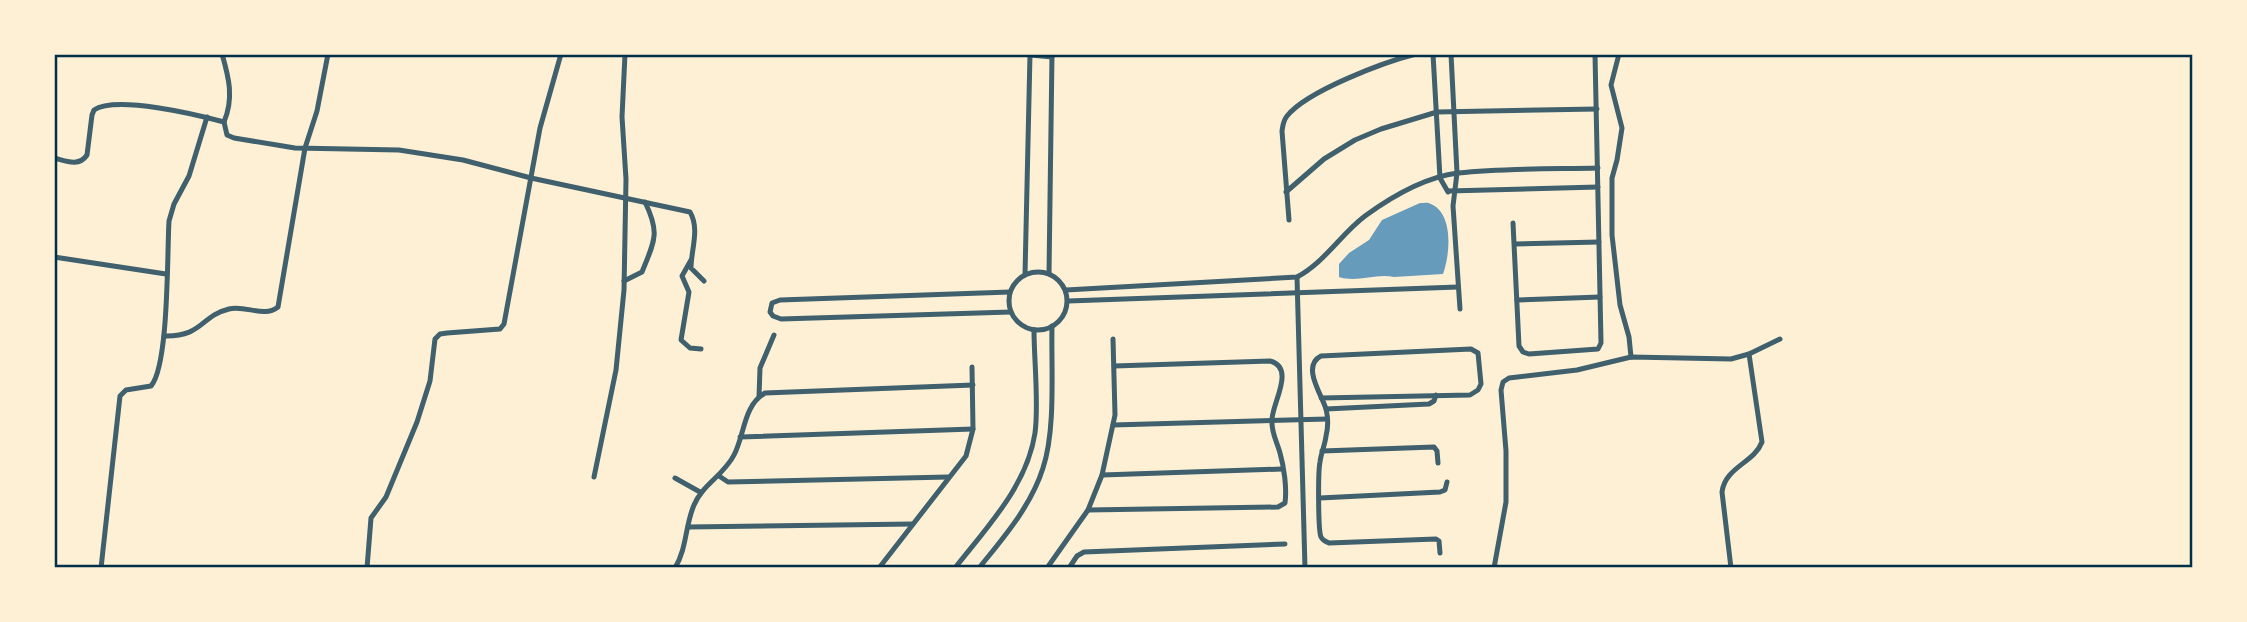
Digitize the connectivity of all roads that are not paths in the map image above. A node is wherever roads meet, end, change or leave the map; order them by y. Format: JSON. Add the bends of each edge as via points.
{"nodes":[{"id":1,"x":222,"y":54,"type":"edge"},
{"id":2,"x":328,"y":54,"type":"edge"},
{"id":3,"x":561,"y":54,"type":"edge"},
{"id":4,"x":625,"y":54,"type":"edge"},
{"id":5,"x":1416,"y":54,"type":"edge"},
{"id":6,"x":1433,"y":54,"type":"edge"},
{"id":7,"x":1451,"y":54,"type":"edge"},
{"id":8,"x":1595,"y":54,"type":"edge"},
{"id":9,"x":1619,"y":54,"type":"edge"},
{"id":10,"x":1030,"y":55,"type":"edge"},
{"id":11,"x":1052,"y":56,"type":"edge"},
{"id":12,"x":1597,"y":109,"type":"junction"},
{"id":13,"x":1453,"y":111,"type":"junction"},
{"id":14,"x":1437,"y":112,"type":"junction"},
{"id":15,"x":206,"y":117,"type":"junction"},
{"id":16,"x":224,"y":122,"type":"junction"},
{"id":17,"x":305,"y":148,"type":"junction"},
{"id":18,"x":54,"y":158,"type":"edge"},
{"id":19,"x":1598,"y":168,"type":"junction"},
{"id":20,"x":1457,"y":173,"type":"junction"},
{"id":21,"x":1440,"y":177,"type":"junction"},
{"id":22,"x":531,"y":178,"type":"junction"},
{"id":23,"x":1598,"y":187,"type":"junction"},
{"id":24,"x":1451,"y":190,"type":"junction"},
{"id":25,"x":1286,"y":192,"type":"junction"},
{"id":26,"x":624,"y":197,"type":"junction"},
{"id":27,"x":645,"y":202,"type":"junction"},
{"id":28,"x":1289,"y":220,"type":"dead end"},
{"id":29,"x":1513,"y":223,"type":"dead end"},
{"id":30,"x":1599,"y":242,"type":"junction"},
{"id":31,"x":1515,"y":244,"type":"junction"},
{"id":32,"x":54,"y":257,"type":"edge"},
{"id":33,"x":691,"y":260,"type":"junction"},
{"id":34,"x":166,"y":274,"type":"junction"},
{"id":35,"x":1049,"y":274,"type":"junction"},
{"id":36,"x":1025,"y":275,"type":"junction"},
{"id":37,"x":1297,"y":277,"type":"junction"},
{"id":38,"x":624,"y":281,"type":"junction"},
{"id":39,"x":704,"y":281,"type":"dead end"},
{"id":40,"x":1114,"y":287,"type":"junction"},
{"id":41,"x":1458,"y":287,"type":"junction"},
{"id":42,"x":1066,"y":290,"type":"junction"},
{"id":43,"x":1010,"y":292,"type":"junction"},
{"id":44,"x":1297,"y":294,"type":"junction"},
{"id":45,"x":1600,"y":298,"type":"junction"},
{"id":46,"x":1114,"y":300,"type":"junction"},
{"id":47,"x":1517,"y":300,"type":"junction"},
{"id":48,"x":1068,"y":301,"type":"junction"},
{"id":49,"x":1460,"y":309,"type":"dead end"},
{"id":50,"x":1011,"y":312,"type":"junction"},
{"id":51,"x":1052,"y":326,"type":"junction"},
{"id":52,"x":1034,"y":330,"type":"junction"},
{"id":53,"x":774,"y":335,"type":"dead end"},
{"id":54,"x":164,"y":336,"type":"junction"},
{"id":55,"x":1113,"y":339,"type":"dead end"},
{"id":56,"x":1780,"y":339,"type":"dead end"},
{"id":57,"x":701,"y":349,"type":"dead end"},
{"id":58,"x":1749,"y":354,"type":"junction"},
{"id":59,"x":1631,"y":357,"type":"junction"},
{"id":60,"x":1114,"y":366,"type":"junction"},
{"id":61,"x":972,"y":368,"type":"dead end"},
{"id":62,"x":972,"y":385,"type":"junction"},
{"id":63,"x":1436,"y":395,"type":"junction"},
{"id":64,"x":759,"y":397,"type":"junction"},
{"id":65,"x":1321,"y":398,"type":"junction"},
{"id":66,"x":1326,"y":408,"type":"junction"},
{"id":67,"x":1327,"y":419,"type":"junction"},
{"id":68,"x":1300,"y":420,"type":"junction"},
{"id":69,"x":1271,"y":422,"type":"junction"},
{"id":70,"x":1113,"y":425,"type":"junction"},
{"id":71,"x":973,"y":429,"type":"junction"},
{"id":72,"x":740,"y":437,"type":"junction"},
{"id":73,"x":1322,"y":451,"type":"junction"},
{"id":74,"x":1438,"y":463,"type":"dead end"},
{"id":75,"x":1282,"y":469,"type":"junction"},
{"id":76,"x":1102,"y":475,"type":"junction"},
{"id":77,"x":719,"y":476,"type":"junction"},
{"id":78,"x":594,"y":477,"type":"dead end"},
{"id":79,"x":948,"y":477,"type":"junction"},
{"id":80,"x":675,"y":478,"type":"dead end"},
{"id":81,"x":1447,"y":482,"type":"dead end"},
{"id":82,"x":701,"y":492,"type":"junction"},
{"id":83,"x":1321,"y":498,"type":"junction"},
{"id":84,"x":1088,"y":510,"type":"junction"},
{"id":85,"x":913,"y":524,"type":"junction"},
{"id":86,"x":688,"y":527,"type":"junction"},
{"id":87,"x":1285,"y":544,"type":"dead end"},
{"id":88,"x":1440,"y":553,"type":"dead end"},
{"id":89,"x":102,"y":568,"type":"edge"},
{"id":90,"x":368,"y":568,"type":"edge"},
{"id":91,"x":675,"y":568,"type":"edge"},
{"id":92,"x":879,"y":568,"type":"edge"},
{"id":93,"x":955,"y":568,"type":"edge"},
{"id":94,"x":979,"y":568,"type":"edge"},
{"id":95,"x":1047,"y":568,"type":"edge"},
{"id":96,"x":1069,"y":568,"type":"edge"},
{"id":97,"x":1305,"y":568,"type":"edge"},
{"id":98,"x":1494,"y":568,"type":"edge"},
{"id":99,"x":1731,"y":568,"type":"edge"}],
"edges":[{"from":1,"to":16,"type":"street","via":[[230,90]]},
{"from":2,"to":17,"type":"street"},
{"from":3,"to":22,"type":"street"},
{"from":4,"to":26,"type":"street"},
{"from":5,"to":25,"type":"street","via":[[1343,81],[1287,116],[1282,131]]},
{"from":6,"to":14,"type":"street"},
{"from":7,"to":13,"type":"street"},
{"from":8,"to":12,"type":"street"},
{"from":9,"to":59,"type":"street","via":[[1611,85],[1622,128],[1612,178],[1612,235]]},
{"from":10,"to":11,"type":"street"},
{"from":10,"to":36,"type":"street"},
{"from":11,"to":35,"type":"street"},
{"from":12,"to":13,"type":"street"},
{"from":12,"to":19,"type":"street"},
{"from":13,"to":14,"type":"street"},
{"from":13,"to":20,"type":"street"},
{"from":14,"to":21,"type":"street"},
{"from":14,"to":25,"type":"street","via":[[1355,140]]},
{"from":15,"to":16,"type":"street"},
{"from":15,"to":18,"type":"street","via":[[149,106],[98,107],[92,115],[84,159],[73,163]]},
{"from":15,"to":34,"type":"street","via":[[189,176],[169,221]]},
{"from":16,"to":17,"type":"street","via":[[225,131],[234,138]]},
{"from":17,"to":22,"type":"street","via":[[399,150]]},
{"from":17,"to":54,"type":"street","via":[[278,307],[269,312],[228,309],[191,334]]},
{"from":19,"to":20,"type":"street"},
{"from":19,"to":23,"type":"street"},
{"from":20,"to":21,"type":"street"},
{"from":20,"to":24,"type":"street"},
{"from":21,"to":24,"type":"street"},
{"from":21,"to":37,"type":"street","via":[[1366,216]]},
{"from":22,"to":26,"type":"street"},
{"from":22,"to":90,"type":"street","via":[[504,324],[500,329],[440,334],[435,339],[430,381],[417,422],[386,497],[371,518]]},
{"from":23,"to":24,"type":"street"},
{"from":23,"to":30,"type":"street"},
{"from":24,"to":41,"type":"street"},
{"from":25,"to":28,"type":"street"},
{"from":26,"to":27,"type":"street"},
{"from":26,"to":38,"type":"street"},
{"from":27,"to":33,"type":"street","via":[[690,212],[694,219]]},
{"from":27,"to":38,"type":"street","via":[[656,233],[642,272]]},
{"from":29,"to":31,"type":"street"},
{"from":30,"to":31,"type":"street"},
{"from":30,"to":45,"type":"street"},
{"from":31,"to":47,"type":"street"},
{"from":32,"to":34,"type":"street"},
{"from":33,"to":39,"type":"street","via":[[694,273]]},
{"from":33,"to":57,"type":"street","via":[[682,276],[689,292],[681,340],[690,348]]},
{"from":34,"to":54,"type":"street"},
{"from":35,"to":36,"type":"street"},
{"from":35,"to":42,"type":"street"},
{"from":36,"to":43,"type":"street"},
{"from":37,"to":40,"type":"street"},
{"from":37,"to":44,"type":"street"},
{"from":38,"to":78,"type":"street","via":[[616,370]]},
{"from":40,"to":42,"type":"street"},
{"from":40,"to":46,"type":"street"},
{"from":41,"to":44,"type":"street"},
{"from":41,"to":49,"type":"street"},
{"from":42,"to":48,"type":"street"},
{"from":43,"to":50,"type":"street"},
{"from":43,"to":50,"type":"street","via":[[780,300],[772,303],[771,312],[781,319]]},
{"from":44,"to":46,"type":"street"},
{"from":44,"to":68,"type":"street"},
{"from":45,"to":47,"type":"street"},
{"from":45,"to":47,"type":"street","via":[[1598,349],[1529,354],[1519,346]]},
{"from":46,"to":48,"type":"street"},
{"from":48,"to":51,"type":"street","via":[[1062,318]]},
{"from":50,"to":52,"type":"street","via":[[1020,324]]},
{"from":51,"to":52,"type":"street"},
{"from":51,"to":94,"type":"street","via":[[1044,466],[1020,514]]},
{"from":52,"to":93,"type":"street","via":[[1035,432],[1029,458],[1019,482]]},
{"from":53,"to":64,"type":"street","via":[[760,368]]},
{"from":54,"to":89,"type":"street","via":[[156,381],[145,389],[126,390],[120,397]]},
{"from":55,"to":60,"type":"street"},
{"from":56,"to":58,"type":"street"},
{"from":58,"to":59,"type":"street","via":[[1731,359]]},
{"from":58,"to":99,"type":"street","via":[[1762,442],[1723,482]]},
{"from":59,"to":98,"type":"street","via":[[1503,383],[1506,502]]},
{"from":60,"to":69,"type":"street","via":[[1277,363],[1282,380]]},
{"from":60,"to":70,"type":"street"},
{"from":61,"to":62,"type":"street"},
{"from":62,"to":64,"type":"street","via":[[765,393]]},
{"from":62,"to":71,"type":"street"},
{"from":63,"to":65,"type":"street"},
{"from":63,"to":65,"type":"street","via":[[1478,390],[1478,353],[1471,349],[1321,356],[1313,365]]},
{"from":63,"to":66,"type":"street","via":[[1429,404]]},
{"from":64,"to":72,"type":"street"},
{"from":65,"to":66,"type":"street"},
{"from":66,"to":67,"type":"street"},
{"from":67,"to":68,"type":"street"},
{"from":67,"to":73,"type":"street"},
{"from":68,"to":69,"type":"street"},
{"from":68,"to":97,"type":"street"},
{"from":69,"to":70,"type":"street"},
{"from":69,"to":75,"type":"street"},
{"from":70,"to":76,"type":"street"},
{"from":71,"to":72,"type":"street"},
{"from":71,"to":79,"type":"street","via":[[966,456]]},
{"from":72,"to":77,"type":"street","via":[[736,452]]},
{"from":73,"to":74,"type":"street","via":[[1434,447]]},
{"from":73,"to":83,"type":"street"},
{"from":75,"to":76,"type":"street"},
{"from":75,"to":84,"type":"street","via":[[1286,495],[1285,503],[1278,507]]},
{"from":76,"to":84,"type":"street"},
{"from":77,"to":79,"type":"street","via":[[728,482]]},
{"from":77,"to":82,"type":"street"},
{"from":79,"to":85,"type":"street"},
{"from":80,"to":82,"type":"street"},
{"from":81,"to":83,"type":"street","via":[[1446,490],[1440,492]]},
{"from":82,"to":86,"type":"street"},
{"from":83,"to":88,"type":"street","via":[[1320,534],[1329,543],[1436,539]]},
{"from":84,"to":95,"type":"street"},
{"from":85,"to":86,"type":"street"},
{"from":85,"to":92,"type":"street"},
{"from":86,"to":91,"type":"street"},
{"from":87,"to":96,"type":"street","via":[[1084,552]]}]}
